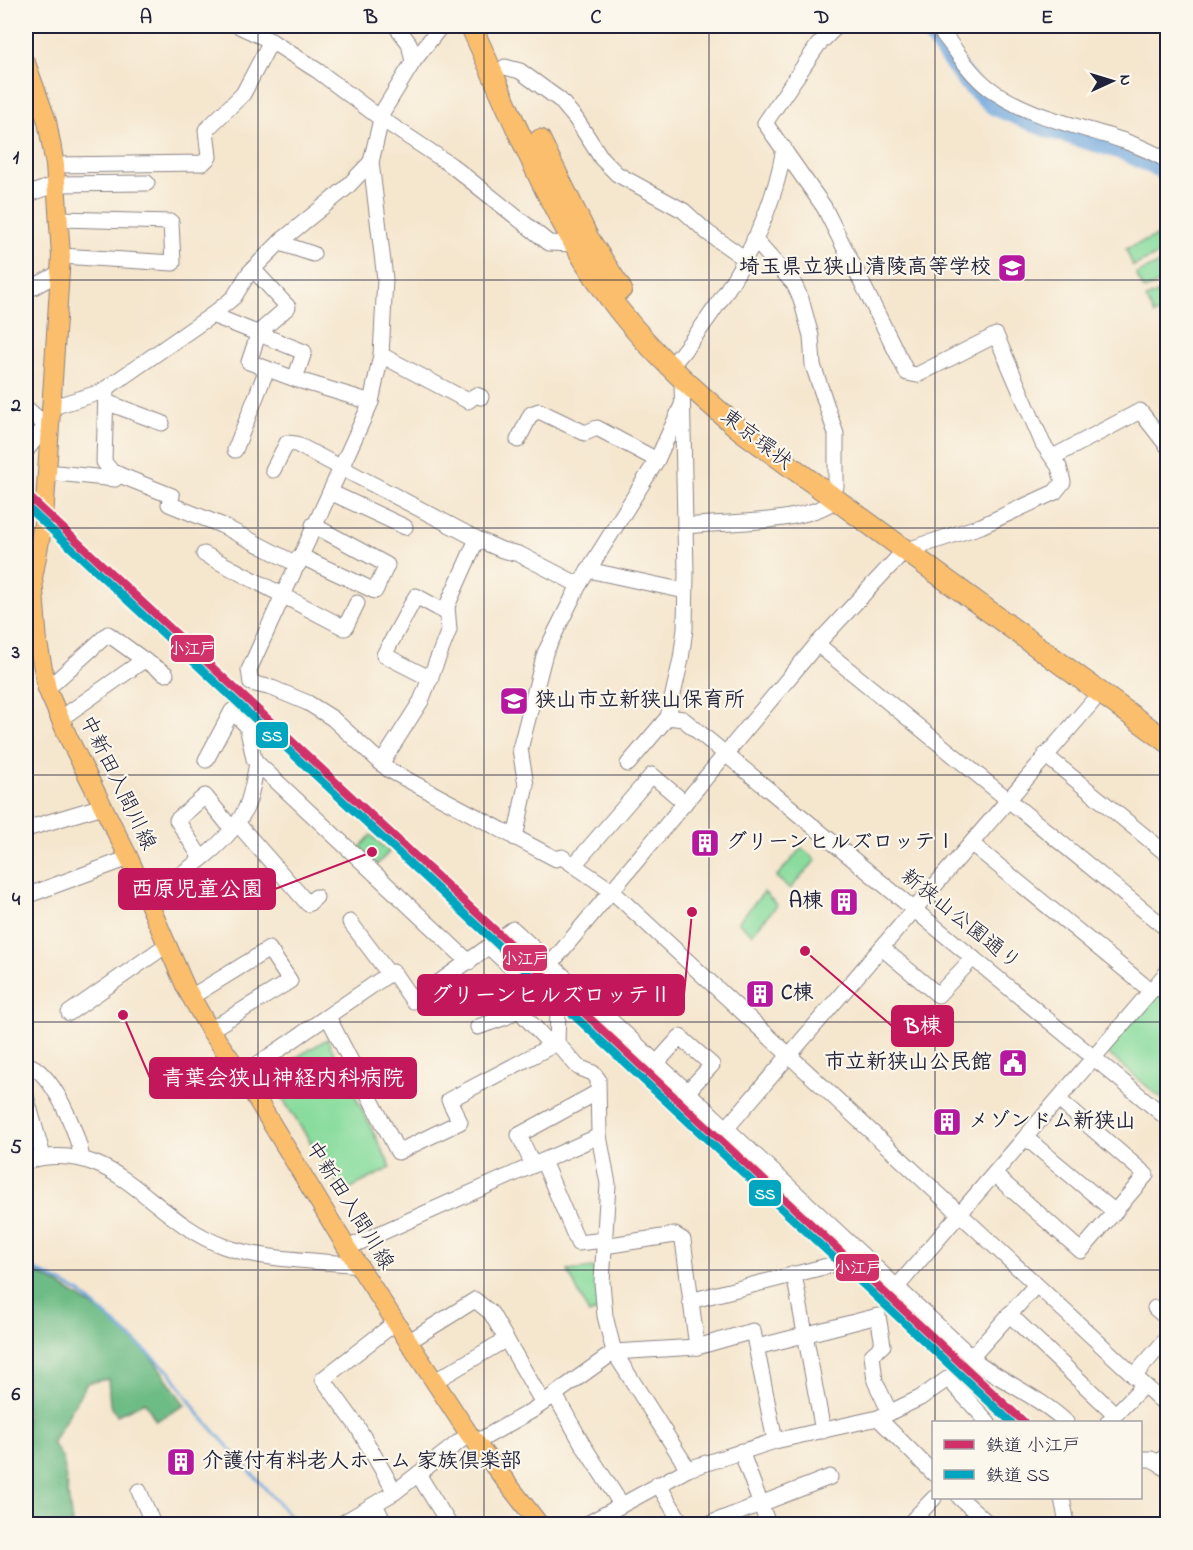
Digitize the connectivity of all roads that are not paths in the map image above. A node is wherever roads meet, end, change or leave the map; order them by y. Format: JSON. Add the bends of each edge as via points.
{"nodes":[{"id":1,"x":239,"y":26,"type":"edge"},
{"id":2,"x":396,"y":26,"type":"edge"},
{"id":3,"x":441,"y":26,"type":"edge"},
{"id":4,"x":471,"y":26,"type":"edge"},
{"id":5,"x":485,"y":26,"type":"edge"},
{"id":6,"x":837,"y":26,"type":"edge"},
{"id":7,"x":936,"y":26,"type":"edge"},
{"id":8,"x":271,"y":41,"type":"junction"},
{"id":9,"x":413,"y":62,"type":"junction"},
{"id":10,"x":26,"y":63,"type":"edge"},
{"id":11,"x":505,"y":67,"type":"junction"},
{"id":12,"x":380,"y":118,"type":"junction"},
{"id":13,"x":784,"y":148,"type":"junction"},
{"id":14,"x":1167,"y":161,"type":"edge"},
{"id":15,"x":371,"y":162,"type":"junction"},
{"id":16,"x":55,"y":165,"type":"junction"},
{"id":17,"x":147,"y":183,"type":"dead end"},
{"id":18,"x":57,"y":184,"type":"junction"},
{"id":19,"x":26,"y":195,"type":"edge"},
{"id":20,"x":60,"y":219,"type":"junction"},
{"id":21,"x":754,"y":239,"type":"junction"},
{"id":22,"x":282,"y":240,"type":"junction"},
{"id":23,"x":581,"y":241,"type":"junction"},
{"id":24,"x":312,"y":254,"type":"dead end"},
{"id":25,"x":744,"y":258,"type":"junction"},
{"id":26,"x":61,"y":264,"type":"junction"},
{"id":27,"x":253,"y":269,"type":"junction"},
{"id":28,"x":26,"y":291,"type":"edge"},
{"id":29,"x":212,"y":315,"type":"junction"},
{"id":30,"x":258,"y":335,"type":"junction"},
{"id":31,"x":381,"y":355,"type":"junction"},
{"id":32,"x":677,"y":359,"type":"junction"},
{"id":33,"x":267,"y":369,"type":"junction"},
{"id":34,"x":295,"y":379,"type":"junction"},
{"id":35,"x":682,"y":381,"type":"junction"},
{"id":36,"x":106,"y":396,"type":"junction"},
{"id":37,"x":481,"y":397,"type":"dead end"},
{"id":38,"x":371,"y":402,"type":"junction"},
{"id":39,"x":682,"y":405,"type":"junction"},
{"id":40,"x":53,"y":407,"type":"junction"},
{"id":41,"x":26,"y":408,"type":"edge"},
{"id":42,"x":162,"y":423,"type":"dead end"},
{"id":43,"x":48,"y":427,"type":"junction"},
{"id":44,"x":518,"y":441,"type":"dead end"},
{"id":45,"x":1167,"y":447,"type":"edge"},
{"id":46,"x":235,"y":450,"type":"dead end"},
{"id":47,"x":26,"y":451,"type":"edge"},
{"id":48,"x":1053,"y":457,"type":"junction"},
{"id":49,"x":657,"y":460,"type":"junction"},
{"id":50,"x":344,"y":466,"type":"junction"},
{"id":51,"x":273,"y":470,"type":"dead end"},
{"id":52,"x":47,"y":472,"type":"junction"},
{"id":53,"x":118,"y":474,"type":"junction"},
{"id":54,"x":330,"y":492,"type":"junction"},
{"id":55,"x":836,"y":494,"type":"junction"},
{"id":56,"x":312,"y":525,"type":"junction"},
{"id":57,"x":685,"y":526,"type":"junction"},
{"id":58,"x":405,"y":527,"type":"dead end"},
{"id":59,"x":477,"y":538,"type":"junction"},
{"id":60,"x":913,"y":549,"type":"junction"},
{"id":61,"x":204,"y":554,"type":"dead end"},
{"id":62,"x":299,"y":560,"type":"junction"},
{"id":63,"x":588,"y":570,"type":"junction"},
{"id":64,"x":29,"y":577,"type":"edge"},
{"id":65,"x":579,"y":585,"type":"junction"},
{"id":66,"x":685,"y":591,"type":"junction"},
{"id":67,"x":283,"y":597,"type":"junction"},
{"id":68,"x":357,"y":603,"type":"dead end"},
{"id":69,"x":447,"y":613,"type":"junction"},
{"id":70,"x":817,"y":644,"type":"junction"},
{"id":71,"x":144,"y":660,"type":"junction"},
{"id":72,"x":166,"y":675,"type":"dead end"},
{"id":73,"x":430,"y":679,"type":"junction"},
{"id":74,"x":47,"y":689,"type":"junction"},
{"id":75,"x":1100,"y":693,"type":"junction"},
{"id":76,"x":668,"y":717,"type":"junction"},
{"id":77,"x":60,"y":719,"type":"junction"},
{"id":78,"x":1167,"y":726,"type":"edge"},
{"id":79,"x":1167,"y":742,"type":"edge"},
{"id":80,"x":726,"y":754,"type":"junction"},
{"id":81,"x":1045,"y":755,"type":"junction"},
{"id":82,"x":206,"y":760,"type":"dead end"},
{"id":83,"x":257,"y":763,"type":"junction"},
{"id":84,"x":381,"y":764,"type":"junction"},
{"id":85,"x":628,"y":764,"type":"dead end"},
{"id":86,"x":1009,"y":800,"type":"junction"},
{"id":87,"x":685,"y":803,"type":"junction"},
{"id":88,"x":103,"y":806,"type":"junction"},
{"id":89,"x":234,"y":826,"type":"junction"},
{"id":90,"x":26,"y":829,"type":"edge"},
{"id":91,"x":515,"y":838,"type":"junction"},
{"id":92,"x":972,"y":844,"type":"junction"},
{"id":93,"x":1167,"y":855,"type":"edge"},
{"id":94,"x":129,"y":858,"type":"junction"},
{"id":95,"x":201,"y":858,"type":"junction"},
{"id":96,"x":574,"y":865,"type":"junction"},
{"id":97,"x":612,"y":891,"type":"junction"},
{"id":98,"x":26,"y":894,"type":"edge"},
{"id":99,"x":147,"y":897,"type":"junction"},
{"id":100,"x":316,"y":897,"type":"dead end"},
{"id":101,"x":914,"y":910,"type":"junction"},
{"id":102,"x":350,"y":922,"type":"dead end"},
{"id":103,"x":1167,"y":930,"type":"edge"},
{"id":104,"x":168,"y":944,"type":"junction"},
{"id":105,"x":489,"y":947,"type":"junction"},
{"id":106,"x":882,"y":948,"type":"junction"},
{"id":107,"x":973,"y":958,"type":"junction"},
{"id":108,"x":470,"y":962,"type":"junction"},
{"id":109,"x":549,"y":966,"type":"junction"},
{"id":110,"x":1167,"y":971,"type":"edge"},
{"id":111,"x":389,"y":974,"type":"junction"},
{"id":112,"x":1158,"y":990,"type":"edge"},
{"id":113,"x":191,"y":997,"type":"junction"},
{"id":114,"x":69,"y":1013,"type":"dead end"},
{"id":115,"x":328,"y":1017,"type":"junction"},
{"id":116,"x":478,"y":1027,"type":"dead end"},
{"id":117,"x":210,"y":1030,"type":"junction"},
{"id":118,"x":554,"y":1044,"type":"junction"},
{"id":119,"x":789,"y":1056,"type":"junction"},
{"id":120,"x":1094,"y":1057,"type":"junction"},
{"id":121,"x":26,"y":1064,"type":"edge"},
{"id":122,"x":656,"y":1065,"type":"junction"},
{"id":123,"x":242,"y":1076,"type":"junction"},
{"id":124,"x":598,"y":1092,"type":"junction"},
{"id":125,"x":686,"y":1093,"type":"junction"},
{"id":126,"x":26,"y":1096,"type":"edge"},
{"id":127,"x":1059,"y":1101,"type":"junction"},
{"id":128,"x":1167,"y":1119,"type":"edge"},
{"id":129,"x":725,"y":1130,"type":"junction"},
{"id":130,"x":599,"y":1136,"type":"junction"},
{"id":131,"x":1026,"y":1138,"type":"junction"},
{"id":132,"x":43,"y":1156,"type":"junction"},
{"id":133,"x":82,"y":1158,"type":"junction"},
{"id":134,"x":26,"y":1161,"type":"edge"},
{"id":135,"x":538,"y":1163,"type":"junction"},
{"id":136,"x":995,"y":1175,"type":"junction"},
{"id":137,"x":1115,"y":1212,"type":"junction"},
{"id":138,"x":960,"y":1214,"type":"junction"},
{"id":139,"x":605,"y":1243,"type":"junction"},
{"id":140,"x":347,"y":1248,"type":"junction"},
{"id":141,"x":835,"y":1264,"type":"dead end"},
{"id":142,"x":359,"y":1265,"type":"junction"},
{"id":143,"x":794,"y":1274,"type":"junction"},
{"id":144,"x":1036,"y":1285,"type":"junction"},
{"id":145,"x":896,"y":1288,"type":"junction"},
{"id":146,"x":690,"y":1301,"type":"junction"},
{"id":147,"x":1155,"y":1308,"type":"dead end"},
{"id":148,"x":1009,"y":1314,"type":"junction"},
{"id":149,"x":1167,"y":1319,"type":"edge"},
{"id":150,"x":396,"y":1322,"type":"junction"},
{"id":151,"x":806,"y":1334,"type":"junction"},
{"id":152,"x":1167,"y":1337,"type":"edge"},
{"id":153,"x":505,"y":1340,"type":"junction"},
{"id":154,"x":408,"y":1342,"type":"junction"},
{"id":155,"x":697,"y":1347,"type":"junction"},
{"id":156,"x":757,"y":1347,"type":"junction"},
{"id":157,"x":614,"y":1352,"type":"junction"},
{"id":158,"x":971,"y":1357,"type":"junction"},
{"id":159,"x":949,"y":1380,"type":"junction"},
{"id":160,"x":1139,"y":1380,"type":"junction"},
{"id":161,"x":435,"y":1381,"type":"junction"},
{"id":162,"x":549,"y":1399,"type":"junction"},
{"id":163,"x":1167,"y":1407,"type":"edge"},
{"id":164,"x":884,"y":1415,"type":"junction"},
{"id":165,"x":1112,"y":1418,"type":"edge"},
{"id":166,"x":987,"y":1421,"type":"edge"},
{"id":167,"x":1065,"y":1421,"type":"edge"},
{"id":168,"x":824,"y":1431,"type":"junction"},
{"id":169,"x":472,"y":1439,"type":"junction"},
{"id":170,"x":775,"y":1441,"type":"junction"},
{"id":171,"x":741,"y":1451,"type":"junction"},
{"id":172,"x":1142,"y":1459,"type":"edge"},
{"id":173,"x":1165,"y":1462,"type":"edge"},
{"id":174,"x":688,"y":1470,"type":"junction"},
{"id":175,"x":932,"y":1473,"type":"edge"},
{"id":176,"x":418,"y":1474,"type":"junction"},
{"id":177,"x":830,"y":1477,"type":"dead end"},
{"id":178,"x":658,"y":1484,"type":"junction"},
{"id":179,"x":139,"y":1491,"type":"dead end"},
{"id":180,"x":395,"y":1492,"type":"junction"},
{"id":181,"x":932,"y":1499,"type":"edge"},
{"id":182,"x":962,"y":1499,"type":"edge"},
{"id":183,"x":1062,"y":1499,"type":"edge"},
{"id":184,"x":621,"y":1504,"type":"junction"},
{"id":185,"x":375,"y":1505,"type":"junction"},
{"id":186,"x":760,"y":1505,"type":"junction"},
{"id":187,"x":153,"y":1524,"type":"edge"},
{"id":188,"x":341,"y":1524,"type":"edge"},
{"id":189,"x":385,"y":1524,"type":"edge"},
{"id":190,"x":450,"y":1524,"type":"edge"},
{"id":191,"x":539,"y":1524,"type":"edge"},
{"id":192,"x":587,"y":1524,"type":"edge"},
{"id":193,"x":681,"y":1524,"type":"edge"},
{"id":194,"x":710,"y":1524,"type":"edge"},
{"id":195,"x":768,"y":1524,"type":"edge"},
{"id":196,"x":909,"y":1524,"type":"edge"},
{"id":197,"x":989,"y":1524,"type":"edge"},
{"id":198,"x":1067,"y":1524,"type":"edge"}],
"edges":[{"from":1,"to":8,"type":"street"},
{"from":2,"to":9,"type":"street","via":[[409,43]]},
{"from":3,"to":9,"type":"street"},
{"from":4,"to":23,"type":"highway","name":"東京環状"},
{"from":5,"to":11,"type":"highway","name":"東京環状"},
{"from":6,"to":13,"type":"street","via":[[818,45],[765,123]]},
{"from":7,"to":14,"type":"street","via":[[955,46],[971,73],[991,90],[1040,115],[1126,141]]},
{"from":8,"to":12,"type":"street"},
{"from":8,"to":16,"type":"street","via":[[243,94],[206,130],[209,157],[203,163]]},
{"from":9,"to":12,"type":"street"},
{"from":10,"to":16,"type":"main road","name":"中新田入間川線","via":[[47,121]]},
{"from":11,"to":23,"type":"highway","name":"東京環状"},
{"from":11,"to":25,"type":"street","via":[[520,71],[560,100],[617,174],[684,211]]},
{"from":12,"to":15,"type":"street"},
{"from":12,"to":23,"type":"street","via":[[452,165],[549,243]]},
{"from":13,"to":21,"type":"street","via":[[779,178]]},
{"from":13,"to":48,"type":"street","via":[[824,207],[907,373],[917,375],[996,335],[1043,444]]},
{"from":15,"to":22,"type":"street","via":[[346,188]]},
{"from":15,"to":31,"type":"street","via":[[385,261]]},
{"from":16,"to":18,"type":"main road","name":"中新田入間川線"},
{"from":17,"to":18,"type":"street"},
{"from":18,"to":19,"type":"street"},
{"from":18,"to":20,"type":"main road","name":"中新田入間川線"},
{"from":20,"to":26,"type":"main road","name":"中新田入間川線"},
{"from":20,"to":26,"type":"street","via":[[171,222],[172,263]]},
{"from":21,"to":25,"type":"street"},
{"from":21,"to":55,"type":"street","via":[[794,284],[801,298],[811,336],[813,365],[836,434]]},
{"from":22,"to":24,"type":"street"},
{"from":22,"to":27,"type":"street"},
{"from":23,"to":32,"type":"highway","name":"東京環状"},
{"from":23,"to":35,"type":"highway","name":"東京環状","via":[[617,308]]},
{"from":25,"to":32,"type":"street"},
{"from":26,"to":28,"type":"street"},
{"from":26,"to":40,"type":"main road","name":"中新田入間川線"},
{"from":27,"to":29,"type":"street","via":[[234,297]]},
{"from":27,"to":30,"type":"street","via":[[288,307]]},
{"from":29,"to":30,"type":"street"},
{"from":29,"to":36,"type":"street"},
{"from":30,"to":33,"type":"street","via":[[249,362]]},
{"from":30,"to":34,"type":"street","via":[[303,352]]},
{"from":31,"to":37,"type":"street","via":[[468,401],[476,395]]},
{"from":31,"to":38,"type":"street"},
{"from":32,"to":55,"type":"highway","name":"東京環状","via":[[726,405]]},
{"from":33,"to":34,"type":"street"},
{"from":33,"to":46,"type":"street"},
{"from":34,"to":38,"type":"street"},
{"from":35,"to":39,"type":"street"},
{"from":35,"to":55,"type":"highway","name":"東京環状","via":[[742,431]]},
{"from":36,"to":40,"type":"street"},
{"from":36,"to":42,"type":"street"},
{"from":36,"to":53,"type":"street","via":[[104,462]]},
{"from":38,"to":50,"type":"street"},
{"from":39,"to":49,"type":"street"},
{"from":39,"to":57,"type":"street"},
{"from":40,"to":43,"type":"main road","name":"中新田入間川線"},
{"from":41,"to":43,"type":"street"},
{"from":43,"to":47,"type":"street"},
{"from":43,"to":52,"type":"main road","name":"中新田入間川線"},
{"from":44,"to":49,"type":"street","via":[[531,414],[539,411],[585,433],[597,428]]},
{"from":45,"to":48,"type":"street","via":[[1140,411]]},
{"from":48,"to":60,"type":"street","via":[[1063,482],[1055,492],[981,526]]},
{"from":49,"to":63,"type":"street"},
{"from":50,"to":51,"type":"street","via":[[287,443]]},
{"from":50,"to":54,"type":"street"},
{"from":50,"to":59,"type":"street"},
{"from":52,"to":53,"type":"street","via":[[115,479]]},
{"from":52,"to":64,"type":"main road","name":"中新田入間川線","via":[[44,519]]},
{"from":53,"to":62,"type":"street","via":[[172,496],[169,504]]},
{"from":54,"to":56,"type":"street"},
{"from":54,"to":58,"type":"street"},
{"from":55,"to":57,"type":"street","via":[[826,507],[807,515]]},
{"from":55,"to":60,"type":"highway","name":"東京環状"},
{"from":56,"to":62,"type":"street"},
{"from":56,"to":62,"type":"street","via":[[387,565],[375,591]]},
{"from":57,"to":66,"type":"street"},
{"from":59,"to":65,"type":"street","via":[[519,554]]},
{"from":59,"to":69,"type":"street"},
{"from":60,"to":70,"type":"street"},
{"from":60,"to":75,"type":"highway","name":"東京環状"},
{"from":60,"to":78,"type":"highway","name":"東京環状"},
{"from":61,"to":67,"type":"street"},
{"from":62,"to":67,"type":"street"},
{"from":63,"to":65,"type":"street"},
{"from":63,"to":66,"type":"street"},
{"from":64,"to":74,"type":"main road","name":"中新田入間川線"},
{"from":65,"to":91,"type":"street","via":[[545,653],[520,749],[526,785]]},
{"from":66,"to":76,"type":"street","via":[[682,649]]},
{"from":67,"to":68,"type":"street","via":[[345,628]]},
{"from":67,"to":84,"type":"street","via":[[249,670],[251,683],[272,688],[332,718]]},
{"from":69,"to":73,"type":"street","via":[[449,630]]},
{"from":69,"to":73,"type":"street","via":[[416,596],[384,655]]},
{"from":70,"to":80,"type":"street"},
{"from":70,"to":86,"type":"street"},
{"from":71,"to":72,"type":"street"},
{"from":71,"to":74,"type":"street","via":[[108,634]]},
{"from":71,"to":77,"type":"street"},
{"from":73,"to":84,"type":"street","via":[[406,729]]},
{"from":74,"to":77,"type":"main road","name":"中新田入間川線"},
{"from":75,"to":79,"type":"highway","name":"東京環状"},
{"from":75,"to":81,"type":"street"},
{"from":76,"to":80,"type":"street","name":"新狭山公園通り","via":[[683,719]]},
{"from":76,"to":85,"type":"street"},
{"from":77,"to":88,"type":"main road","name":"中新田入間川線"},
{"from":80,"to":87,"type":"street"},
{"from":80,"to":101,"type":"street","name":"新狭山公園通り"},
{"from":81,"to":86,"type":"street"},
{"from":81,"to":93,"type":"street"},
{"from":82,"to":83,"type":"street","via":[[232,711],[248,726]]},
{"from":83,"to":89,"type":"street","via":[[246,808]]},
{"from":83,"to":108,"type":"street"},
{"from":84,"to":91,"type":"street"},
{"from":86,"to":92,"type":"street"},
{"from":86,"to":103,"type":"street"},
{"from":87,"to":96,"type":"street","via":[[652,775]]},
{"from":87,"to":97,"type":"street"},
{"from":88,"to":90,"type":"street"},
{"from":88,"to":94,"type":"main road","name":"中新田入間川線"},
{"from":89,"to":95,"type":"street"},
{"from":89,"to":95,"type":"street","via":[[205,796],[177,820]]},
{"from":89,"to":100,"type":"street","via":[[308,904]]},
{"from":91,"to":96,"type":"street","via":[[556,859],[562,856]]},
{"from":92,"to":101,"type":"street"},
{"from":92,"to":112,"type":"street"},
{"from":94,"to":98,"type":"street"},
{"from":94,"to":99,"type":"main road","name":"中新田入間川線"},
{"from":95,"to":99,"type":"street"},
{"from":96,"to":97,"type":"street"},
{"from":97,"to":109,"type":"street"},
{"from":97,"to":119,"type":"street"},
{"from":99,"to":104,"type":"main road","name":"中新田入間川線"},
{"from":101,"to":106,"type":"street"},
{"from":101,"to":107,"type":"street","name":"新狭山公園通り"},
{"from":102,"to":111,"type":"street"},
{"from":104,"to":113,"type":"main road","name":"中新田入間川線"},
{"from":104,"to":114,"type":"street"},
{"from":105,"to":108,"type":"street"},
{"from":105,"to":109,"type":"street","via":[[513,929]]},
{"from":105,"to":118,"type":"street","via":[[558,1011]]},
{"from":106,"to":107,"type":"street","via":[[938,995]]},
{"from":106,"to":119,"type":"street"},
{"from":107,"to":120,"type":"street","name":"新狭山公園通り"},
{"from":108,"to":111,"type":"street","via":[[413,1001],[393,972]]},
{"from":109,"to":122,"type":"street"},
{"from":110,"to":112,"type":"street"},
{"from":111,"to":115,"type":"street"},
{"from":112,"to":120,"type":"street"},
{"from":113,"to":117,"type":"main road","name":"中新田入間川線"},
{"from":113,"to":117,"type":"street","via":[[269,949],[290,981]]},
{"from":115,"to":118,"type":"street","via":[[398,1152],[459,1122],[449,1100]]},
{"from":115,"to":123,"type":"street"},
{"from":116,"to":118,"type":"street","via":[[518,1009]]},
{"from":117,"to":123,"type":"main road","name":"中新田入間川線"},
{"from":118,"to":124,"type":"street","via":[[578,1067],[593,1073],[598,1079]]},
{"from":119,"to":129,"type":"street"},
{"from":119,"to":138,"type":"street"},
{"from":120,"to":127,"type":"street"},
{"from":120,"to":128,"type":"street","name":"新狭山公園通り"},
{"from":121,"to":133,"type":"street","via":[[56,1094]]},
{"from":122,"to":125,"type":"street"},
{"from":122,"to":125,"type":"street","via":[[680,1037],[712,1065]]},
{"from":123,"to":140,"type":"main road","name":"中新田入間川線"},
{"from":124,"to":130,"type":"street"},
{"from":124,"to":135,"type":"street","via":[[519,1135]]},
{"from":125,"to":129,"type":"street"},
{"from":126,"to":132,"type":"street"},
{"from":127,"to":131,"type":"street"},
{"from":127,"to":137,"type":"street","via":[[1146,1175]]},
{"from":129,"to":145,"type":"street"},
{"from":130,"to":135,"type":"street"},
{"from":130,"to":139,"type":"street","via":[[608,1184]]},
{"from":131,"to":136,"type":"street"},
{"from":131,"to":137,"type":"street"},
{"from":132,"to":133,"type":"street"},
{"from":132,"to":134,"type":"street"},
{"from":133,"to":142,"type":"street","via":[[111,1170],[185,1226],[225,1246]]},
{"from":135,"to":139,"type":"street","via":[[578,1243]]},
{"from":135,"to":140,"type":"street"},
{"from":136,"to":137,"type":"street","via":[[1081,1251]]},
{"from":136,"to":138,"type":"street"},
{"from":138,"to":144,"type":"street"},
{"from":138,"to":145,"type":"street"},
{"from":139,"to":146,"type":"street","via":[[675,1234],[683,1240]]},
{"from":139,"to":157,"type":"street","via":[[602,1282]]},
{"from":140,"to":142,"type":"main road","name":"中新田入間川線"},
{"from":141,"to":143,"type":"street"},
{"from":142,"to":150,"type":"main road","name":"中新田入間川線"},
{"from":143,"to":146,"type":"street"},
{"from":143,"to":151,"type":"street"},
{"from":144,"to":148,"type":"street"},
{"from":144,"to":160,"type":"street"},
{"from":145,"to":158,"type":"street"},
{"from":146,"to":155,"type":"street"},
{"from":147,"to":149,"type":"street"},
{"from":148,"to":158,"type":"street"},
{"from":148,"to":165,"type":"street"},
{"from":150,"to":154,"type":"main road","name":"中新田入間川線"},
{"from":150,"to":180,"type":"street","via":[[323,1379],[357,1426]]},
{"from":151,"to":156,"type":"street"},
{"from":151,"to":164,"type":"street","via":[[878,1317],[883,1345],[872,1355]]},
{"from":151,"to":168,"type":"street"},
{"from":152,"to":160,"type":"street"},
{"from":153,"to":154,"type":"street","via":[[491,1312],[475,1300]]},
{"from":153,"to":161,"type":"street"},
{"from":153,"to":162,"type":"street"},
{"from":154,"to":161,"type":"main road","name":"中新田入間川線"},
{"from":155,"to":156,"type":"street","via":[[753,1331]]},
{"from":155,"to":157,"type":"street"},
{"from":156,"to":170,"type":"street"},
{"from":157,"to":162,"type":"street"},
{"from":157,"to":174,"type":"street"},
{"from":158,"to":159,"type":"street"},
{"from":158,"to":167,"type":"street","via":[[1045,1403]]},
{"from":159,"to":164,"type":"street"},
{"from":159,"to":166,"type":"street"},
{"from":160,"to":163,"type":"street"},
{"from":160,"to":165,"type":"street"},
{"from":161,"to":169,"type":"main road","name":"中新田入間川線"},
{"from":162,"to":169,"type":"street"},
{"from":162,"to":184,"type":"street"},
{"from":164,"to":168,"type":"street"},
{"from":164,"to":175,"type":"street"},
{"from":168,"to":170,"type":"street"},
{"from":169,"to":176,"type":"street"},
{"from":169,"to":191,"type":"main road","name":"中新田入間川線"},
{"from":170,"to":171,"type":"street"},
{"from":171,"to":174,"type":"street"},
{"from":171,"to":186,"type":"street"},
{"from":172,"to":173,"type":"street"},
{"from":174,"to":178,"type":"street"},
{"from":176,"to":180,"type":"street"},
{"from":176,"to":190,"type":"street"},
{"from":177,"to":186,"type":"street"},
{"from":178,"to":184,"type":"street"},
{"from":178,"to":193,"type":"street"},
{"from":179,"to":187,"type":"street"},
{"from":180,"to":185,"type":"street"},
{"from":181,"to":196,"type":"street"},
{"from":182,"to":197,"type":"street"},
{"from":183,"to":198,"type":"street"},
{"from":184,"to":192,"type":"street"},
{"from":185,"to":188,"type":"street"},
{"from":185,"to":189,"type":"street"},
{"from":186,"to":194,"type":"street"},
{"from":186,"to":195,"type":"street"}]}
